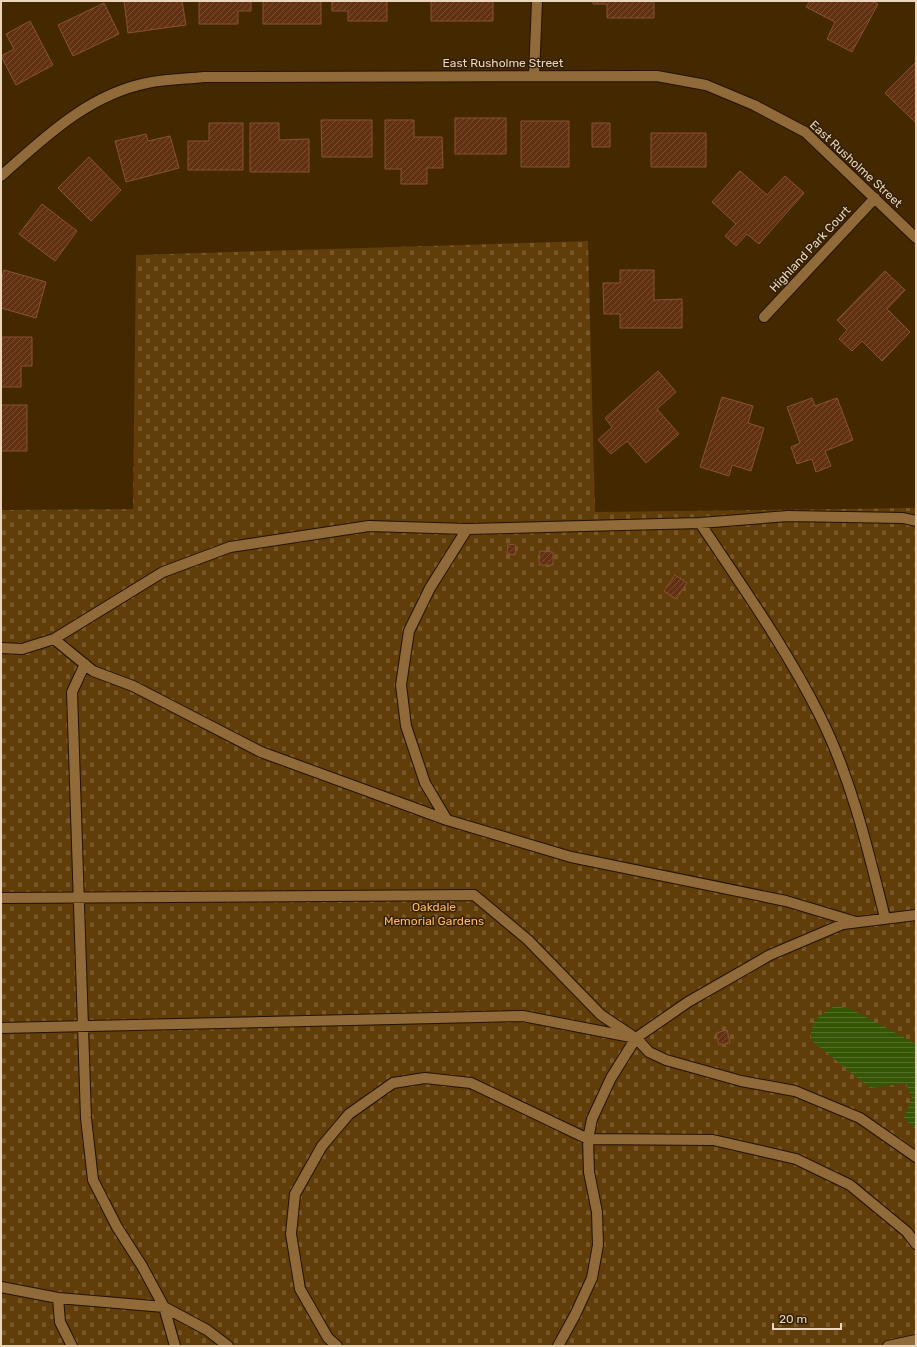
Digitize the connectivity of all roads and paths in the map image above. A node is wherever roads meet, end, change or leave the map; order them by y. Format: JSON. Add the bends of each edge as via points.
{"nodes":[{"id":1,"x":537,"y":1,"type":"edge"},
{"id":2,"x":534,"y":76,"type":"junction"},
{"id":3,"x":1,"y":176,"type":"edge"},
{"id":4,"x":875,"y":198,"type":"junction"},
{"id":5,"x":916,"y":238,"type":"edge"},
{"id":6,"x":764,"y":317,"type":"dead end"},
{"id":7,"x":916,"y":521,"type":"edge"},
{"id":8,"x":700,"y":523,"type":"junction"},
{"id":9,"x":467,"y":529,"type":"junction"},
{"id":10,"x":54,"y":639,"type":"junction"},
{"id":11,"x":1,"y":648,"type":"edge"},
{"id":12,"x":85,"y":664,"type":"junction"},
{"id":13,"x":447,"y":820,"type":"junction"},
{"id":14,"x":1,"y":898,"type":"edge"},
{"id":15,"x":79,"y":898,"type":"junction"},
{"id":16,"x":916,"y":915,"type":"edge"},
{"id":17,"x":885,"y":918,"type":"junction"},
{"id":18,"x":856,"y":922,"type":"junction"},
{"id":19,"x":83,"y":1026,"type":"junction"},
{"id":20,"x":1,"y":1028,"type":"edge"},
{"id":21,"x":636,"y":1038,"type":"junction"},
{"id":22,"x":588,"y":1139,"type":"junction"},
{"id":23,"x":916,"y":1157,"type":"edge"},
{"id":24,"x":916,"y":1244,"type":"edge"},
{"id":25,"x":1,"y":1287,"type":"edge"},
{"id":26,"x":58,"y":1298,"type":"junction"},
{"id":27,"x":164,"y":1307,"type":"junction"},
{"id":28,"x":916,"y":1340,"type":"edge"},
{"id":29,"x":72,"y":1346,"type":"edge"},
{"id":30,"x":175,"y":1346,"type":"edge"},
{"id":31,"x":228,"y":1346,"type":"edge"},
{"id":32,"x":337,"y":1346,"type":"edge"},
{"id":33,"x":558,"y":1346,"type":"edge"},
{"id":34,"x":888,"y":1346,"type":"edge"}],
"edges":[{"from":1,"to":2,"type":"street"},
{"from":2,"to":3,"type":"street","name":"East Rusholme Street","via":[[205,77],[147,83],[109,95],[78,112]]},
{"from":2,"to":4,"type":"street","name":"East Rusholme Street","via":[[657,76],[706,85],[754,105],[805,132]]},
{"from":4,"to":5,"type":"street","name":"East Rusholme Street"},
{"from":4,"to":6,"type":"street","name":"Highland Park Court"},
{"from":7,"to":8,"type":"street","via":[[903,518],[788,516]]},
{"from":8,"to":9,"type":"street"},
{"from":8,"to":17,"type":"street","via":[[770,628],[821,716],[866,838]]},
{"from":9,"to":10,"type":"street","via":[[369,526],[230,547],[163,572]]},
{"from":9,"to":13,"type":"street","via":[[430,588],[409,631],[402,685],[406,726],[425,783]]},
{"from":10,"to":11,"type":"street","via":[[22,649]]},
{"from":10,"to":12,"type":"street"},
{"from":12,"to":13,"type":"street","via":[[93,671],[133,686],[261,752]]},
{"from":12,"to":15,"type":"street","via":[[72,692]]},
{"from":13,"to":18,"type":"street","via":[[571,857],[786,901]]},
{"from":14,"to":15,"type":"street"},
{"from":15,"to":19,"type":"street"},
{"from":15,"to":21,"type":"street","via":[[474,895],[528,940],[601,1015]]},
{"from":16,"to":17,"type":"street"},
{"from":17,"to":18,"type":"street"},
{"from":18,"to":21,"type":"street","via":[[843,924],[770,955],[688,1002]]},
{"from":19,"to":20,"type":"street"},
{"from":19,"to":21,"type":"street","via":[[523,1016]]},
{"from":19,"to":27,"type":"street","via":[[86,1118],[93,1180]]},
{"from":21,"to":22,"type":"street","via":[[611,1078],[592,1119]]},
{"from":21,"to":23,"type":"street","via":[[649,1052],[666,1060],[741,1081],[795,1091],[860,1118]]},
{"from":22,"to":24,"type":"street","via":[[713,1140],[796,1159],[850,1185],[907,1232]]},
{"from":22,"to":32,"type":"street","via":[[471,1083],[425,1078],[393,1083],[349,1114],[322,1146],[294,1194],[290,1234],[300,1289],[328,1338]]},
{"from":22,"to":33,"type":"street","via":[[589,1172],[597,1212],[598,1245],[592,1278]]},
{"from":25,"to":26,"type":"street"},
{"from":26,"to":27,"type":"street"},
{"from":26,"to":29,"type":"street","via":[[60,1322]]},
{"from":27,"to":30,"type":"street"},
{"from":27,"to":31,"type":"street","via":[[207,1330]]},
{"from":28,"to":34,"type":"street"}]}
